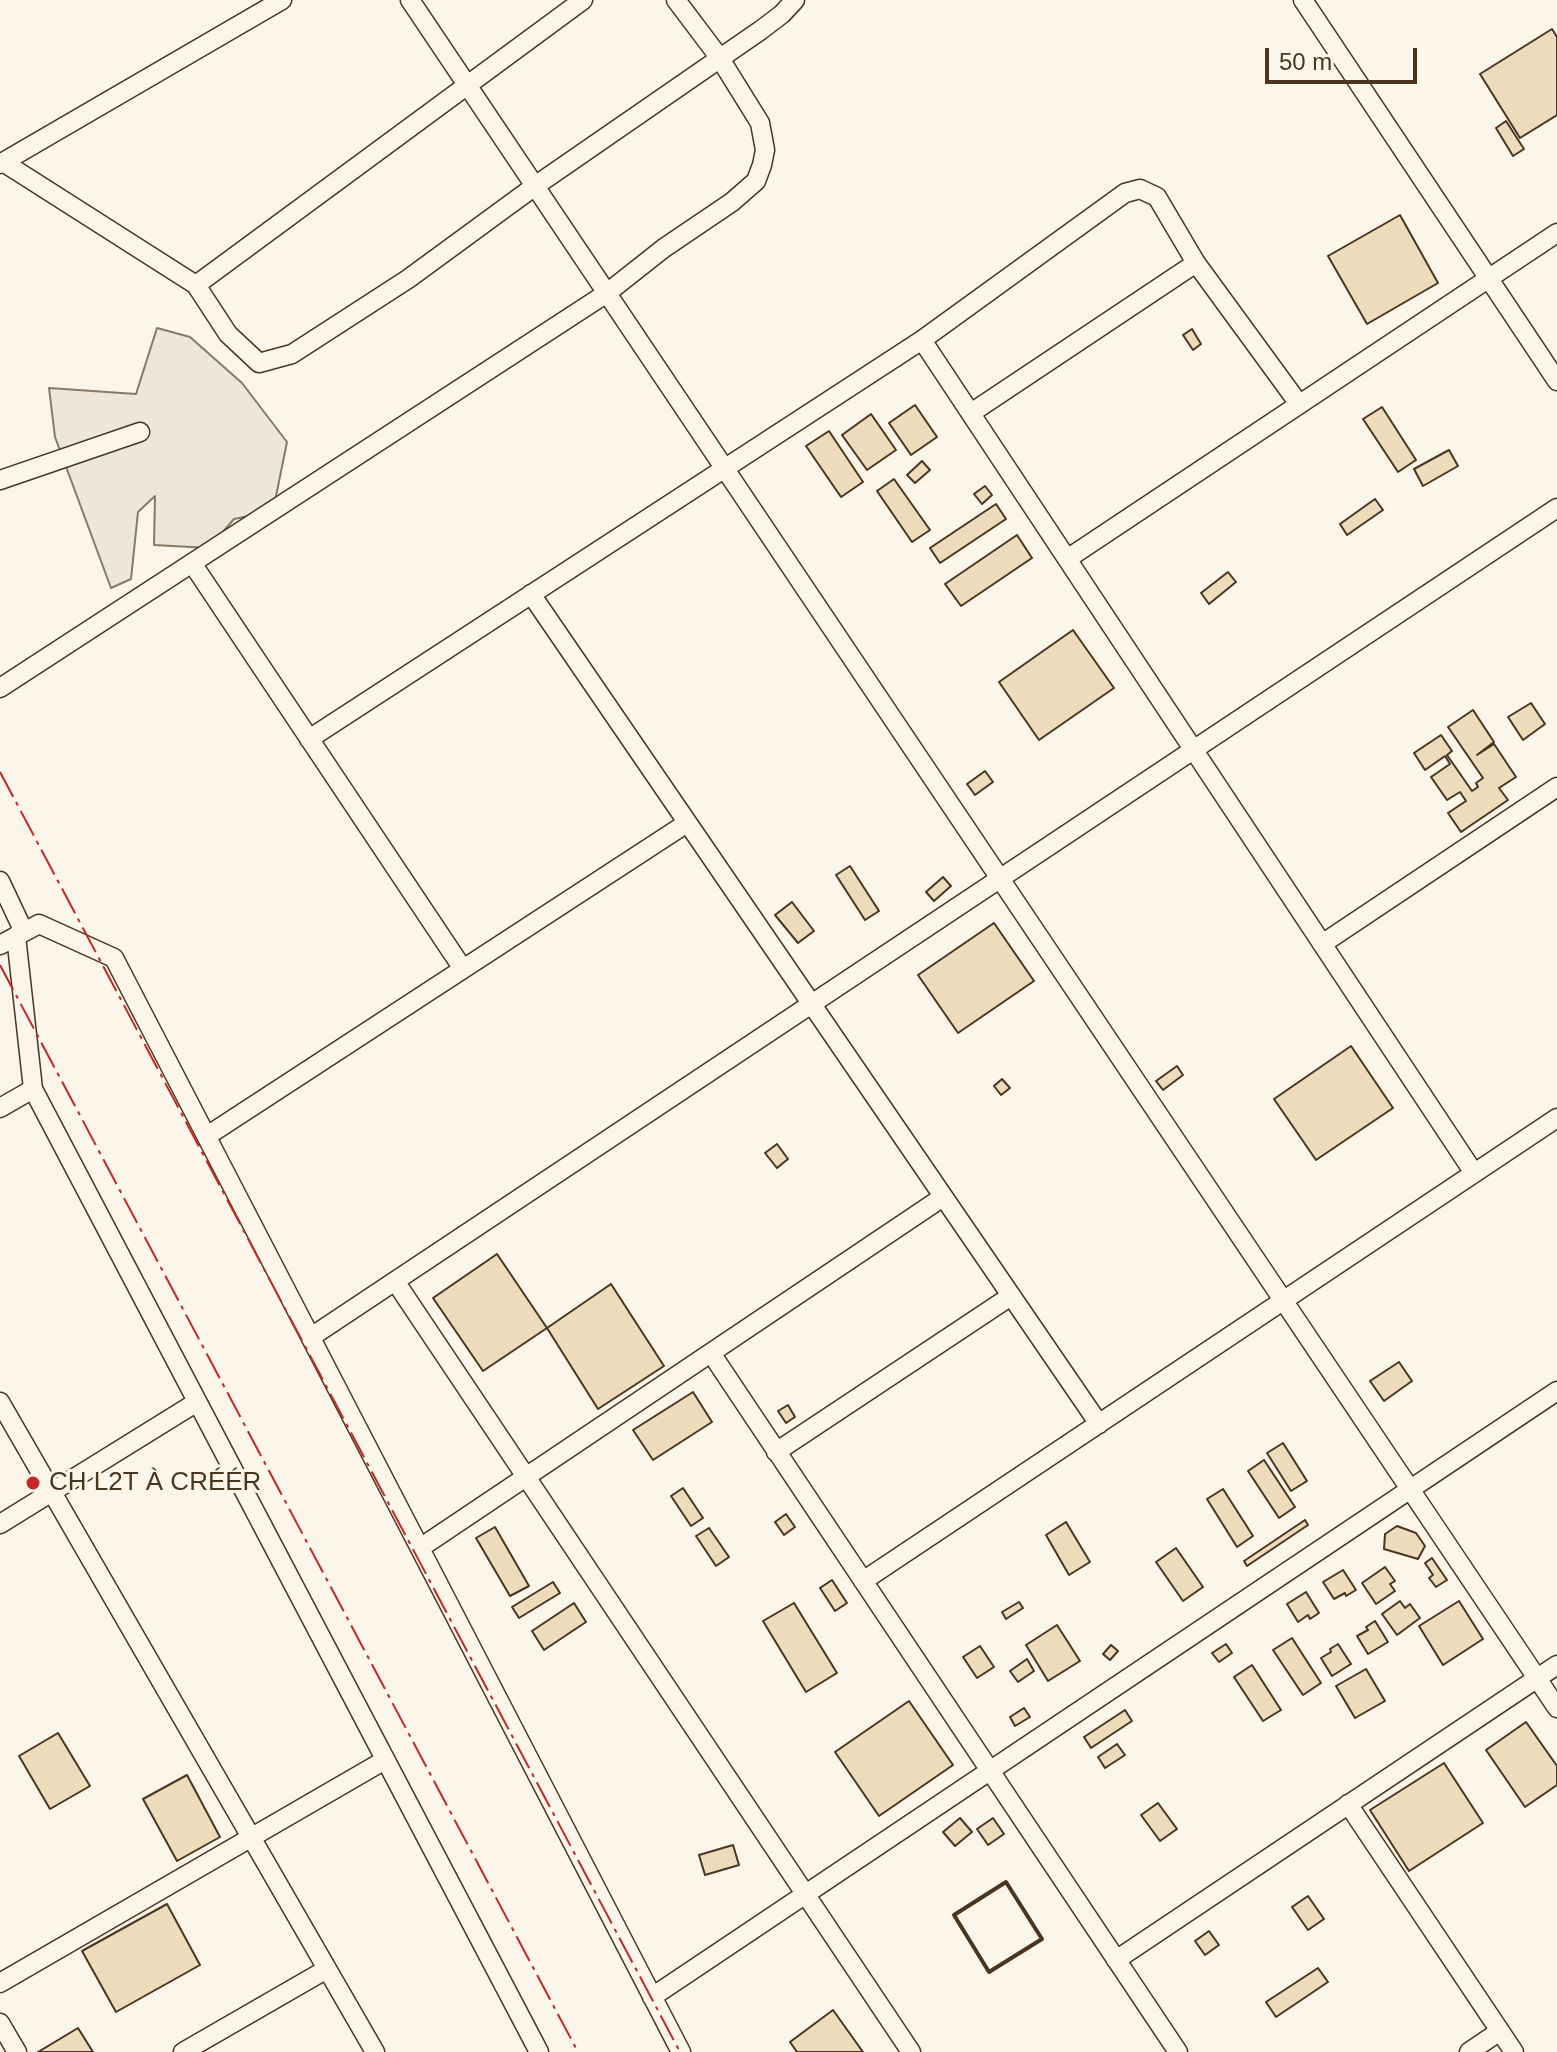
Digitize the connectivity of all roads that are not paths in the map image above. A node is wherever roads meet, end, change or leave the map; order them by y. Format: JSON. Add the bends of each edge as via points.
{"nodes":[{"id":1,"x":282,"y":0,"type":"edge"},
{"id":2,"x":410,"y":0,"type":"edge"},
{"id":3,"x":583,"y":0,"type":"edge"},
{"id":4,"x":676,"y":0,"type":"edge"},
{"id":5,"x":795,"y":0,"type":"edge"},
{"id":6,"x":1306,"y":1,"type":"edge"},
{"id":7,"x":719,"y":57,"type":"junction"},
{"id":8,"x":467,"y":85,"type":"junction"},
{"id":9,"x":2,"y":163,"type":"edge"},
{"id":10,"x":535,"y":186,"type":"junction"},
{"id":11,"x":1557,"y":233,"type":"edge"},
{"id":12,"x":1196,"y":263,"type":"junction"},
{"id":13,"x":1488,"y":279,"type":"junction"},
{"id":14,"x":196,"y":285,"type":"junction"},
{"id":15,"x":607,"y":293,"type":"junction"},
{"id":16,"x":922,"y":340,"type":"junction"},
{"id":17,"x":1557,"y":381,"type":"edge"},
{"id":18,"x":1299,"y":404,"type":"junction"},
{"id":19,"x":971,"y":413,"type":"junction"},
{"id":20,"x":140,"y":432,"type":"dead end"},
{"id":21,"x":724,"y":468,"type":"junction"},
{"id":22,"x":0,"y":480,"type":"edge"},
{"id":23,"x":1557,"y":508,"type":"edge"},
{"id":24,"x":1067,"y":559,"type":"junction"},
{"id":25,"x":192,"y":563,"type":"junction"},
{"id":26,"x":531,"y":594,"type":"junction"},
{"id":27,"x":0,"y":688,"type":"edge"},
{"id":28,"x":309,"y":739,"type":"junction"},
{"id":29,"x":1193,"y":750,"type":"junction"},
{"id":30,"x":1555,"y":794,"type":"edge"},
{"id":31,"x":687,"y":823,"type":"junction"},
{"id":32,"x":1000,"y":878,"type":"junction"},
{"id":33,"x":0,"y":881,"type":"edge"},
{"id":34,"x":14,"y":938,"type":"edge"},
{"id":35,"x":1322,"y":944,"type":"junction"},
{"id":36,"x":463,"y":969,"type":"junction"},
{"id":37,"x":811,"y":1004,"type":"junction"},
{"id":38,"x":33,"y":1089,"type":"junction"},
{"id":39,"x":0,"y":1108,"type":"edge"},
{"id":40,"x":1557,"y":1118,"type":"edge"},
{"id":41,"x":207,"y":1136,"type":"junction"},
{"id":42,"x":1474,"y":1173,"type":"junction"},
{"id":43,"x":943,"y":1197,"type":"junction"},
{"id":44,"x":395,"y":1281,"type":"junction"},
{"id":45,"x":1011,"y":1296,"type":"junction"},
{"id":46,"x":1284,"y":1301,"type":"junction"},
{"id":47,"x":311,"y":1337,"type":"junction"},
{"id":48,"x":711,"y":1353,"type":"junction"},
{"id":49,"x":1557,"y":1391,"type":"edge"},
{"id":50,"x":0,"y":1402,"type":"edge"},
{"id":51,"x":197,"y":1402,"type":"junction"},
{"id":52,"x":1099,"y":1424,"type":"junction"},
{"id":53,"x":776,"y":1452,"type":"junction"},
{"id":54,"x":526,"y":1477,"type":"junction"},
{"id":55,"x":1410,"y":1489,"type":"junction"},
{"id":56,"x":52,"y":1492,"type":"junction"},
{"id":57,"x":0,"y":1524,"type":"edge"},
{"id":58,"x":420,"y":1548,"type":"junction"},
{"id":59,"x":863,"y":1581,"type":"junction"},
{"id":60,"x":1557,"y":1665,"type":"edge"},
{"id":61,"x":1537,"y":1678,"type":"junction"},
{"id":62,"x":1557,"y":1708,"type":"edge"},
{"id":63,"x":385,"y":1760,"type":"junction"},
{"id":64,"x":990,"y":1771,"type":"junction"},
{"id":65,"x":1348,"y":1804,"type":"junction"},
{"id":66,"x":251,"y":1837,"type":"junction"},
{"id":67,"x":805,"y":1894,"type":"junction"},
{"id":68,"x":1116,"y":1960,"type":"junction"},
{"id":69,"x":327,"y":1969,"type":"junction"},
{"id":70,"x":0,"y":1983,"type":"edge"},
{"id":71,"x":652,"y":1997,"type":"junction"},
{"id":72,"x":0,"y":2023,"type":"edge"},
{"id":73,"x":1500,"y":2031,"type":"junction"},
{"id":74,"x":17,"y":2052,"type":"edge"},
{"id":75,"x":183,"y":2052,"type":"edge"},
{"id":76,"x":375,"y":2052,"type":"edge"},
{"id":77,"x":539,"y":2052,"type":"edge"},
{"id":78,"x":681,"y":2052,"type":"edge"},
{"id":79,"x":911,"y":2052,"type":"edge"},
{"id":80,"x":1178,"y":2052,"type":"edge"},
{"id":81,"x":1469,"y":2052,"type":"edge"},
{"id":82,"x":1514,"y":2052,"type":"edge"}],
"edges":[{"from":1,"to":9,"type":"street"},
{"from":2,"to":8,"type":"street"},
{"from":3,"to":8,"type":"street"},
{"from":4,"to":7,"type":"street"},
{"from":5,"to":7,"type":"street"},
{"from":6,"to":13,"type":"street"},
{"from":7,"to":10,"type":"street"},
{"from":7,"to":15,"type":"street","via":[[760,123],[765,150],[756,181]]},
{"from":8,"to":10,"type":"street"},
{"from":8,"to":14,"type":"street"},
{"from":9,"to":14,"type":"street"},
{"from":10,"to":14,"type":"street","via":[[408,279],[292,354],[259,363],[228,334]]},
{"from":10,"to":15,"type":"street"},
{"from":11,"to":13,"type":"street"},
{"from":12,"to":16,"type":"street","via":[[1157,197],[1140,189],[1125,193]]},
{"from":12,"to":18,"type":"street"},
{"from":12,"to":19,"type":"street"},
{"from":13,"to":17,"type":"street"},
{"from":13,"to":18,"type":"street"},
{"from":15,"to":21,"type":"street"},
{"from":15,"to":25,"type":"street"},
{"from":16,"to":19,"type":"street"},
{"from":16,"to":21,"type":"street"},
{"from":18,"to":24,"type":"street"},
{"from":19,"to":24,"type":"street"},
{"from":20,"to":22,"type":"street"},
{"from":21,"to":26,"type":"street"},
{"from":21,"to":32,"type":"street"},
{"from":23,"to":29,"type":"street"},
{"from":24,"to":29,"type":"street"},
{"from":25,"to":27,"type":"street"},
{"from":25,"to":28,"type":"street"},
{"from":26,"to":28,"type":"street"},
{"from":26,"to":31,"type":"street"},
{"from":28,"to":36,"type":"street"},
{"from":29,"to":32,"type":"street"},
{"from":29,"to":35,"type":"street"},
{"from":30,"to":35,"type":"street"},
{"from":31,"to":36,"type":"street"},
{"from":31,"to":37,"type":"street"},
{"from":32,"to":37,"type":"street"},
{"from":32,"to":46,"type":"street"},
{"from":33,"to":34,"type":"street"},
{"from":34,"to":38,"type":"street"},
{"from":34,"to":41,"type":"street","via":[[39,924],[114,958]]},
{"from":35,"to":42,"type":"street"},
{"from":36,"to":41,"type":"street"},
{"from":37,"to":43,"type":"street"},
{"from":37,"to":44,"type":"street"},
{"from":38,"to":39,"type":"street"},
{"from":38,"to":51,"type":"street"},
{"from":40,"to":42,"type":"street"},
{"from":41,"to":47,"type":"street"},
{"from":42,"to":46,"type":"street"},
{"from":43,"to":45,"type":"street"},
{"from":43,"to":48,"type":"street"},
{"from":44,"to":47,"type":"street"},
{"from":44,"to":54,"type":"street"},
{"from":45,"to":52,"type":"street"},
{"from":45,"to":53,"type":"street"},
{"from":46,"to":52,"type":"street"},
{"from":46,"to":55,"type":"street"},
{"from":47,"to":58,"type":"street"},
{"from":48,"to":53,"type":"street"},
{"from":48,"to":54,"type":"street"},
{"from":49,"to":55,"type":"street"},
{"from":50,"to":56,"type":"street"},
{"from":51,"to":56,"type":"street"},
{"from":51,"to":63,"type":"street"},
{"from":52,"to":59,"type":"street"},
{"from":53,"to":59,"type":"street"},
{"from":54,"to":58,"type":"street"},
{"from":54,"to":67,"type":"street"},
{"from":55,"to":61,"type":"street"},
{"from":55,"to":64,"type":"street"},
{"from":56,"to":57,"type":"street"},
{"from":56,"to":66,"type":"street"},
{"from":58,"to":71,"type":"street"},
{"from":59,"to":64,"type":"street"},
{"from":60,"to":61,"type":"street"},
{"from":61,"to":62,"type":"street"},
{"from":61,"to":65,"type":"street"},
{"from":63,"to":66,"type":"street"},
{"from":63,"to":77,"type":"street"},
{"from":64,"to":67,"type":"street"},
{"from":64,"to":68,"type":"street"},
{"from":65,"to":68,"type":"street"},
{"from":65,"to":73,"type":"street"},
{"from":66,"to":69,"type":"street"},
{"from":66,"to":70,"type":"street"},
{"from":67,"to":71,"type":"street"},
{"from":67,"to":79,"type":"street"},
{"from":68,"to":80,"type":"street"},
{"from":69,"to":75,"type":"street"},
{"from":69,"to":76,"type":"street"},
{"from":71,"to":78,"type":"street"},
{"from":72,"to":74,"type":"street"},
{"from":73,"to":81,"type":"street"},
{"from":73,"to":82,"type":"street"}]}
